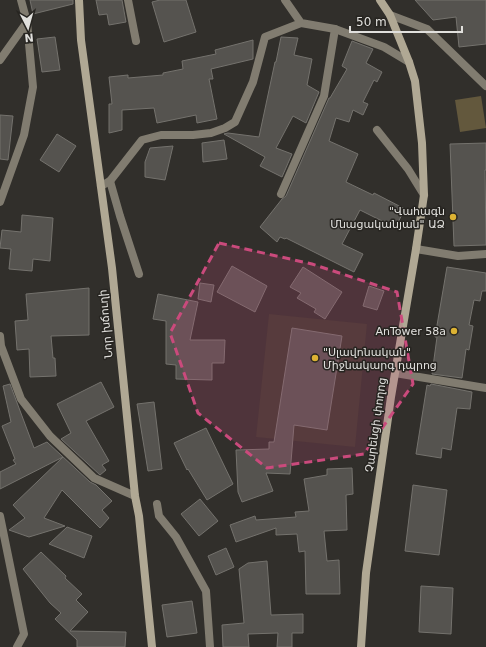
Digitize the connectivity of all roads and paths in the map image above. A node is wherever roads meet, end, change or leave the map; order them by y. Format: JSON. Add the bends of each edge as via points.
{"nodes":[{"id":1,"x":21,"y":0,"type":"edge"},
{"id":2,"x":79,"y":0,"type":"edge"},
{"id":3,"x":128,"y":0,"type":"edge"},
{"id":4,"x":285,"y":0,"type":"edge"},
{"id":5,"x":380,"y":0,"type":"edge"},
{"id":6,"x":390,"y":15,"type":"junction"},
{"id":7,"x":27,"y":22,"type":"junction"},
{"id":8,"x":301,"y":23,"type":"junction"},
{"id":9,"x":335,"y":29,"type":"junction"},
{"id":10,"x":136,"y":41,"type":"dead end"},
{"id":11,"x":0,"y":60,"type":"edge"},
{"id":12,"x":409,"y":62,"type":"junction"},
{"id":13,"x":486,"y":86,"type":"edge"},
{"id":14,"x":377,"y":130,"type":"dead end"},
{"id":15,"x":110,"y":181,"type":"junction"},
{"id":16,"x":101,"y":186,"type":"junction"},
{"id":17,"x":281,"y":194,"type":"dead end"},
{"id":18,"x":424,"y":195,"type":"junction"},
{"id":19,"x":0,"y":202,"type":"edge"},
{"id":20,"x":416,"y":249,"type":"junction"},
{"id":21,"x":486,"y":254,"type":"edge"},
{"id":22,"x":139,"y":274,"type":"dead end"},
{"id":23,"x":0,"y":336,"type":"edge"},
{"id":24,"x":1,"y":349,"type":"edge"},
{"id":25,"x":395,"y":373,"type":"junction"},
{"id":26,"x":486,"y":388,"type":"edge"},
{"id":27,"x":135,"y":496,"type":"junction"},
{"id":28,"x":157,"y":504,"type":"dead end"},
{"id":29,"x":0,"y":516,"type":"edge"},
{"id":30,"x":18,"y":647,"type":"edge"},
{"id":31,"x":152,"y":647,"type":"edge"},
{"id":32,"x":210,"y":647,"type":"edge"},
{"id":33,"x":362,"y":647,"type":"edge"}],
"edges":[{"from":1,"to":7,"type":"street"},
{"from":2,"to":16,"type":"main road","name":"Նոր խճուղի","via":[[81,40]]},
{"from":3,"to":10,"type":"street"},
{"from":4,"to":8,"type":"street"},
{"from":5,"to":6,"type":"main road","name":"Չարենցի փողոց"},
{"from":6,"to":12,"type":"main road","name":"Չարենցի փողոց"},
{"from":6,"to":13,"type":"street","via":[[427,29]]},
{"from":7,"to":11,"type":"street"},
{"from":7,"to":19,"type":"street","via":[[34,87],[24,135]]},
{"from":8,"to":9,"type":"street"},
{"from":8,"to":15,"type":"street","via":[[265,38],[253,82],[236,122],[225,128],[193,136],[161,135],[142,140]]},
{"from":9,"to":12,"type":"street","via":[[384,48]]},
{"from":9,"to":17,"type":"street","via":[[324,96]]},
{"from":12,"to":18,"type":"main road","name":"Չարենցի փողոց","via":[[415,81],[418,106]]},
{"from":14,"to":18,"type":"street","via":[[408,169]]},
{"from":15,"to":16,"type":"street"},
{"from":15,"to":22,"type":"street"},
{"from":16,"to":27,"type":"main road","name":"Նոր խճուղի"},
{"from":18,"to":20,"type":"main road","name":"Չարենցի փողոց"},
{"from":20,"to":21,"type":"street","via":[[458,256]]},
{"from":20,"to":25,"type":"main road","name":"Չարենցի փողոց"},
{"from":23,"to":24,"type":"street"},
{"from":24,"to":27,"type":"street","via":[[21,399],[50,436],[94,478]]},
{"from":25,"to":26,"type":"street"},
{"from":25,"to":33,"type":"main road","name":"Չարենցի փողոց","via":[[366,573]]},
{"from":27,"to":31,"type":"main road","name":"Նոր խճուղի"},
{"from":28,"to":32,"type":"street","via":[[159,516],[176,537],[206,591]]},
{"from":29,"to":30,"type":"street","via":[[24,634]]}]}
